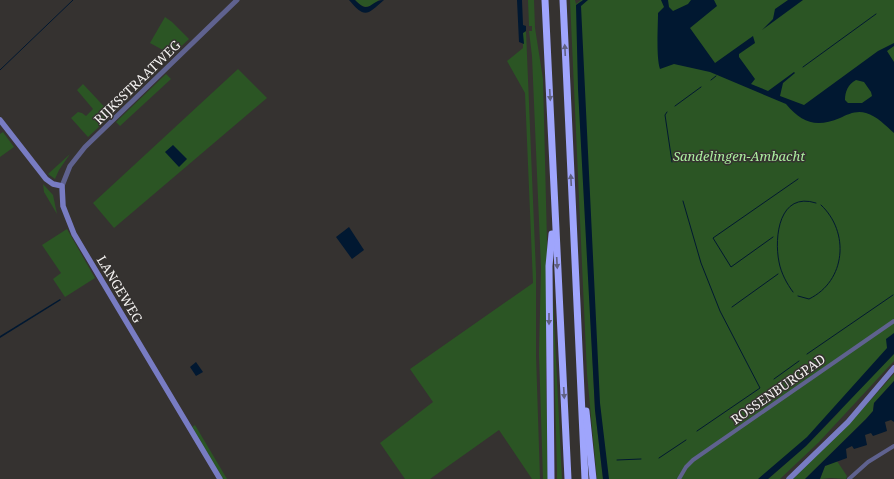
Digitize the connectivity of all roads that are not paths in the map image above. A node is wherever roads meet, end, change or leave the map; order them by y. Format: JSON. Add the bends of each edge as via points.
{"nodes":[{"id":1,"x":237,"y":0,"type":"edge"},
{"id":2,"x":546,"y":0,"type":"edge"},
{"id":3,"x":563,"y":0,"type":"edge"},
{"id":4,"x":0,"y":120,"type":"edge"},
{"id":5,"x":62,"y":186,"type":"junction"},
{"id":6,"x":555,"y":210,"type":"junction"},
{"id":7,"x":894,"y":321,"type":"edge"},
{"id":8,"x":894,"y":368,"type":"edge"},
{"id":9,"x":892,"y":373,"type":"edge"},
{"id":10,"x":580,"y":382,"type":"junction"},
{"id":11,"x":894,"y":446,"type":"edge"},
{"id":12,"x":220,"y":479,"type":"edge"},
{"id":13,"x":553,"y":479,"type":"edge"},
{"id":14,"x":568,"y":479,"type":"edge"},
{"id":15,"x":585,"y":479,"type":"edge"},
{"id":16,"x":593,"y":479,"type":"edge"},
{"id":17,"x":679,"y":479,"type":"edge"},
{"id":18,"x":789,"y":479,"type":"edge"},
{"id":19,"x":849,"y":479,"type":"edge"}],
"edges":[{"from":1,"to":5,"type":"street","name":"RIJKSSTRAATWEG","via":[[85,147],[70,166]]},
{"from":2,"to":6,"type":"highway","one_way":true},
{"from":10,"to":3,"type":"highway","one_way":true},
{"from":4,"to":5,"type":"main road","via":[[49,182]]},
{"from":5,"to":12,"type":"main road","name":"LANGEWEG","via":[[63,206],[74,234]]},
{"from":6,"to":13,"type":"highway","one_way":true,"via":[[549,266]]},
{"from":6,"to":14,"type":"highway","one_way":true},
{"from":7,"to":17,"type":"street","name":"ROSSENBURGPAD","via":[[693,460]]},
{"from":8,"to":9,"type":"main road"},
{"from":9,"to":18,"type":"main road","via":[[848,422]]},
{"from":10,"to":15,"type":"highway"},
{"from":10,"to":16,"type":"highway","via":[[585,397]]},
{"from":11,"to":19,"type":"street","via":[[868,462]]}]}
